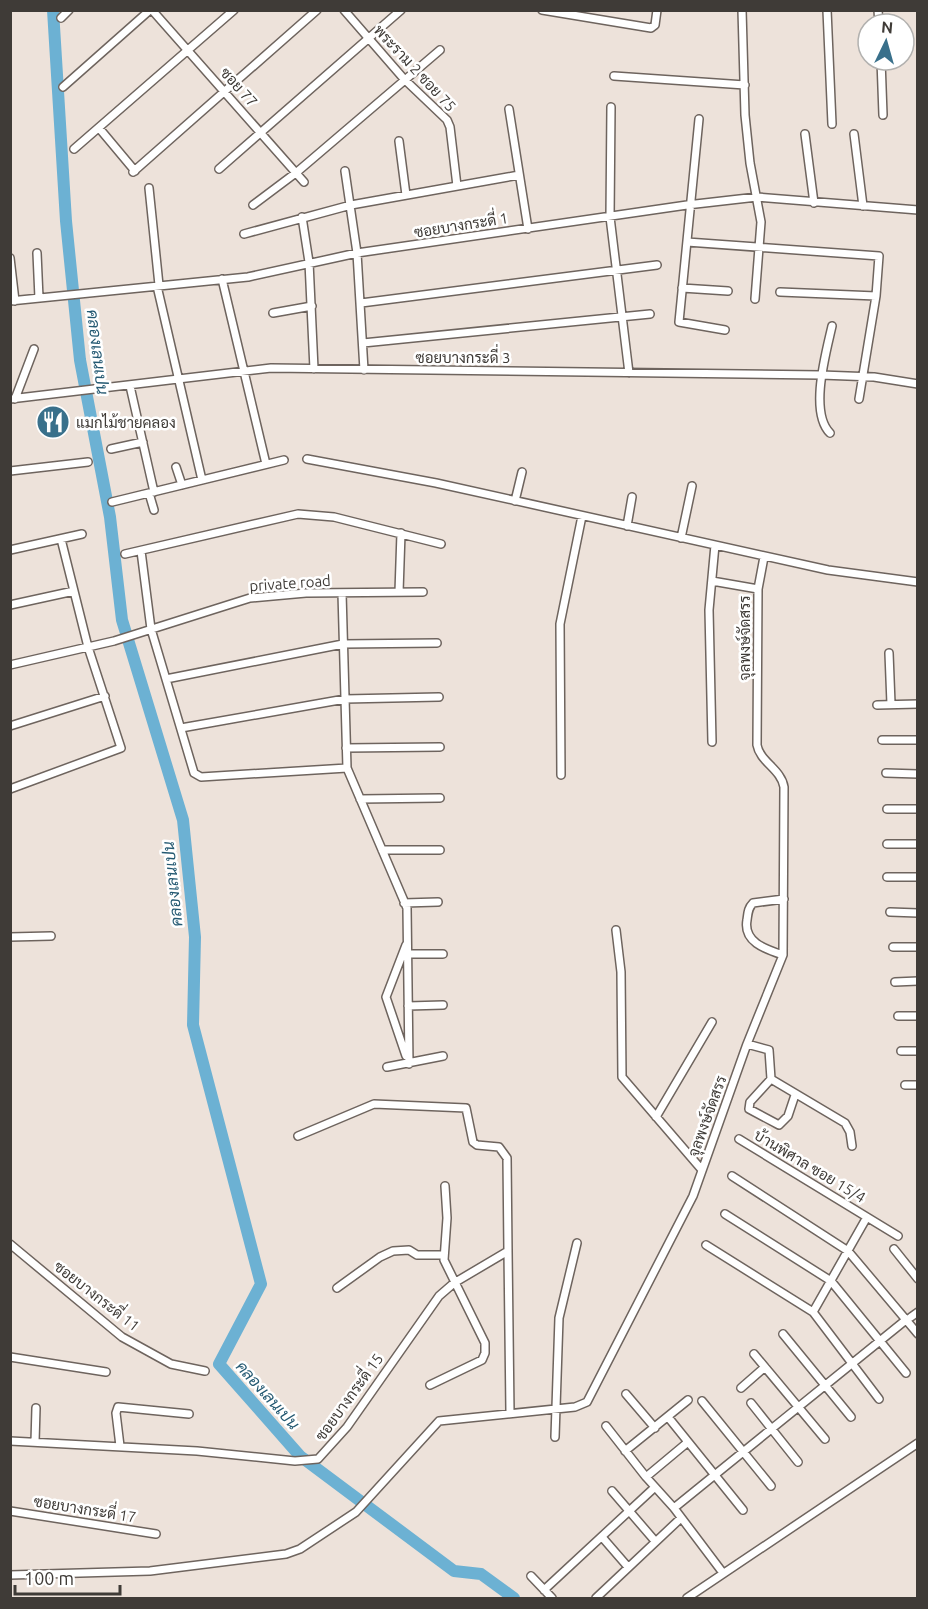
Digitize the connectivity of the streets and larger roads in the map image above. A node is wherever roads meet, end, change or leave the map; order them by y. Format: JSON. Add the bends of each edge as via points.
{"nodes":[{"id":1,"x":69,"y":10,"type":"edge"},
{"id":2,"x":151,"y":10,"type":"edge"},
{"id":3,"x":234,"y":10,"type":"edge"},
{"id":4,"x":317,"y":10,"type":"edge"},
{"id":5,"x":344,"y":10,"type":"edge"},
{"id":6,"x":401,"y":10,"type":"edge"},
{"id":7,"x":542,"y":10,"type":"edge"},
{"id":8,"x":657,"y":10,"type":"edge"},
{"id":9,"x":742,"y":10,"type":"edge"},
{"id":10,"x":827,"y":10,"type":"edge"},
{"id":11,"x":61,"y":18,"type":"dead end"},
{"id":12,"x":368,"y":38,"type":"junction"},
{"id":13,"x":188,"y":50,"type":"junction"},
{"id":14,"x":440,"y":50,"type":"dead end"},
{"id":15,"x":881,"y":72,"type":"edge"},
{"id":16,"x":614,"y":76,"type":"dead end"},
{"id":17,"x":404,"y":79,"type":"junction"},
{"id":18,"x":744,"y":86,"type":"junction"},
{"id":19,"x":63,"y":87,"type":"dead end"},
{"id":20,"x":225,"y":92,"type":"junction"},
{"id":21,"x":611,"y":107,"type":"dead end"},
{"id":22,"x":509,"y":109,"type":"dead end"},
{"id":23,"x":883,"y":114,"type":"dead end"},
{"id":24,"x":699,"y":119,"type":"dead end"},
{"id":25,"x":832,"y":124,"type":"dead end"},
{"id":26,"x":99,"y":128,"type":"junction"},
{"id":27,"x":261,"y":133,"type":"junction"},
{"id":28,"x":805,"y":134,"type":"dead end"},
{"id":29,"x":854,"y":134,"type":"dead end"},
{"id":30,"x":399,"y":141,"type":"dead end"},
{"id":31,"x":74,"y":149,"type":"dead end"},
{"id":32,"x":219,"y":169,"type":"dead end"},
{"id":33,"x":345,"y":171,"type":"dead end"},
{"id":34,"x":297,"y":172,"type":"junction"},
{"id":35,"x":519,"y":176,"type":"junction"},
{"id":36,"x":304,"y":182,"type":"dead end"},
{"id":37,"x":457,"y":186,"type":"junction"},
{"id":38,"x":149,"y":188,"type":"dead end"},
{"id":39,"x":406,"y":195,"type":"junction"},
{"id":40,"x":756,"y":197,"type":"junction"},
{"id":41,"x":814,"y":203,"type":"junction"},
{"id":42,"x":253,"y":204,"type":"dead end"},
{"id":43,"x":691,"y":204,"type":"junction"},
{"id":44,"x":351,"y":205,"type":"junction"},
{"id":45,"x":863,"y":206,"type":"junction"},
{"id":46,"x":918,"y":210,"type":"edge"},
{"id":47,"x":302,"y":217,"type":"junction"},
{"id":48,"x":610,"y":217,"type":"junction"},
{"id":49,"x":528,"y":229,"type":"junction"},
{"id":50,"x":244,"y":234,"type":"dead end"},
{"id":51,"x":687,"y":242,"type":"junction"},
{"id":52,"x":759,"y":246,"type":"junction"},
{"id":53,"x":37,"y":253,"type":"dead end"},
{"id":54,"x":357,"y":254,"type":"junction"},
{"id":55,"x":10,"y":258,"type":"edge"},
{"id":56,"x":309,"y":262,"type":"junction"},
{"id":57,"x":657,"y":265,"type":"dead end"},
{"id":58,"x":618,"y":270,"type":"junction"},
{"id":59,"x":222,"y":279,"type":"junction"},
{"id":60,"x":158,"y":286,"type":"junction"},
{"id":61,"x":682,"y":288,"type":"junction"},
{"id":62,"x":728,"y":291,"type":"dead end"},
{"id":63,"x":780,"y":292,"type":"dead end"},
{"id":64,"x":876,"y":296,"type":"junction"},
{"id":65,"x":39,"y":298,"type":"junction"},
{"id":66,"x":755,"y":299,"type":"dead end"},
{"id":67,"x":13,"y":301,"type":"edge"},
{"id":68,"x":361,"y":303,"type":"junction"},
{"id":69,"x":312,"y":306,"type":"junction"},
{"id":70,"x":273,"y":314,"type":"dead end"},
{"id":71,"x":650,"y":314,"type":"dead end"},
{"id":72,"x":623,"y":317,"type":"junction"},
{"id":73,"x":832,"y":326,"type":"dead end"},
{"id":74,"x":724,"y":330,"type":"dead end"},
{"id":75,"x":363,"y":343,"type":"junction"},
{"id":76,"x":34,"y":349,"type":"dead end"},
{"id":77,"x":314,"y":369,"type":"junction"},
{"id":78,"x":364,"y":370,"type":"junction"},
{"id":79,"x":629,"y":373,"type":"junction"},
{"id":80,"x":244,"y":374,"type":"junction"},
{"id":81,"x":821,"y":375,"type":"junction"},
{"id":82,"x":863,"y":376,"type":"junction"},
{"id":83,"x":179,"y":381,"type":"junction"},
{"id":84,"x":918,"y":384,"type":"edge"},
{"id":85,"x":130,"y":386,"type":"junction"},
{"id":86,"x":13,"y":399,"type":"edge"},
{"id":87,"x":859,"y":399,"type":"dead end"},
{"id":88,"x":830,"y":433,"type":"dead end"},
{"id":89,"x":143,"y":442,"type":"junction"},
{"id":90,"x":111,"y":449,"type":"dead end"},
{"id":91,"x":307,"y":459,"type":"dead end"},
{"id":92,"x":284,"y":460,"type":"dead end"},
{"id":93,"x":88,"y":462,"type":"dead end"},
{"id":94,"x":266,"y":464,"type":"junction"},
{"id":95,"x":176,"y":466,"type":"dead end"},
{"id":96,"x":10,"y":471,"type":"edge"},
{"id":97,"x":522,"y":472,"type":"dead end"},
{"id":98,"x":202,"y":480,"type":"junction"},
{"id":99,"x":182,"y":485,"type":"junction"},
{"id":100,"x":692,"y":486,"type":"dead end"},
{"id":101,"x":152,"y":492,"type":"junction"},
{"id":102,"x":632,"y":497,"type":"dead end"},
{"id":103,"x":515,"y":501,"type":"junction"},
{"id":104,"x":111,"y":502,"type":"dead end"},
{"id":105,"x":154,"y":510,"type":"dead end"},
{"id":106,"x":582,"y":516,"type":"junction"},
{"id":107,"x":627,"y":526,"type":"junction"},
{"id":108,"x":401,"y":533,"type":"junction"},
{"id":109,"x":82,"y":534,"type":"dead end"},
{"id":110,"x":681,"y":538,"type":"junction"},
{"id":111,"x":61,"y":539,"type":"junction"},
{"id":112,"x":441,"y":544,"type":"dead end"},
{"id":113,"x":715,"y":545,"type":"junction"},
{"id":114,"x":10,"y":550,"type":"edge"},
{"id":115,"x":141,"y":551,"type":"junction"},
{"id":116,"x":125,"y":554,"type":"dead end"},
{"id":117,"x":764,"y":557,"type":"junction"},
{"id":118,"x":711,"y":581,"type":"junction"},
{"id":119,"x":918,"y":582,"type":"edge"},
{"id":120,"x":758,"y":589,"type":"junction"},
{"id":121,"x":74,"y":591,"type":"junction"},
{"id":122,"x":399,"y":592,"type":"junction"},
{"id":123,"x":423,"y":592,"type":"dead end"},
{"id":124,"x":342,"y":593,"type":"junction"},
{"id":125,"x":10,"y":605,"type":"edge"},
{"id":126,"x":151,"y":629,"type":"junction"},
{"id":127,"x":437,"y":643,"type":"dead end"},
{"id":128,"x":344,"y":644,"type":"junction"},
{"id":129,"x":88,"y":647,"type":"junction"},
{"id":130,"x":889,"y":653,"type":"dead end"},
{"id":131,"x":10,"y":665,"type":"edge"},
{"id":132,"x":166,"y":678,"type":"junction"},
{"id":133,"x":105,"y":696,"type":"junction"},
{"id":134,"x":439,"y":697,"type":"dead end"},
{"id":135,"x":345,"y":699,"type":"junction"},
{"id":136,"x":891,"y":704,"type":"junction"},
{"id":137,"x":918,"y":704,"type":"edge"},
{"id":138,"x":877,"y":705,"type":"dead end"},
{"id":139,"x":10,"y":726,"type":"edge"},
{"id":140,"x":181,"y":728,"type":"junction"},
{"id":141,"x":882,"y":740,"type":"dead end"},
{"id":142,"x":918,"y":740,"type":"edge"},
{"id":143,"x":712,"y":742,"type":"dead end"},
{"id":144,"x":440,"y":747,"type":"dead end"},
{"id":145,"x":346,"y":748,"type":"junction"},
{"id":146,"x":347,"y":768,"type":"junction"},
{"id":147,"x":886,"y":773,"type":"dead end"},
{"id":148,"x":918,"y":774,"type":"edge"},
{"id":149,"x":561,"y":775,"type":"dead end"},
{"id":150,"x":10,"y":789,"type":"edge"},
{"id":151,"x":440,"y":798,"type":"dead end"},
{"id":152,"x":360,"y":799,"type":"junction"},
{"id":153,"x":887,"y":809,"type":"dead end"},
{"id":154,"x":918,"y":809,"type":"edge"},
{"id":155,"x":887,"y":844,"type":"dead end"},
{"id":156,"x":918,"y":844,"type":"edge"},
{"id":157,"x":382,"y":850,"type":"junction"},
{"id":158,"x":440,"y":850,"type":"dead end"},
{"id":159,"x":887,"y":877,"type":"dead end"},
{"id":160,"x":918,"y":877,"type":"edge"},
{"id":161,"x":784,"y":899,"type":"junction"},
{"id":162,"x":438,"y":902,"type":"dead end"},
{"id":163,"x":404,"y":903,"type":"junction"},
{"id":164,"x":890,"y":912,"type":"dead end"},
{"id":165,"x":918,"y":913,"type":"edge"},
{"id":166,"x":616,"y":930,"type":"dead end"},
{"id":167,"x":51,"y":936,"type":"dead end"},
{"id":168,"x":10,"y":937,"type":"edge"},
{"id":169,"x":407,"y":941,"type":"junction"},
{"id":170,"x":893,"y":947,"type":"dead end"},
{"id":171,"x":918,"y":947,"type":"edge"},
{"id":172,"x":407,"y":954,"type":"junction"},
{"id":173,"x":443,"y":954,"type":"dead end"},
{"id":174,"x":783,"y":955,"type":"junction"},
{"id":175,"x":918,"y":981,"type":"edge"},
{"id":176,"x":894,"y":982,"type":"dead end"},
{"id":177,"x":443,"y":1005,"type":"dead end"},
{"id":178,"x":408,"y":1006,"type":"junction"},
{"id":179,"x":898,"y":1016,"type":"dead end"},
{"id":180,"x":918,"y":1016,"type":"edge"},
{"id":181,"x":712,"y":1022,"type":"dead end"},
{"id":182,"x":747,"y":1044,"type":"junction"},
{"id":183,"x":901,"y":1051,"type":"dead end"},
{"id":184,"x":918,"y":1051,"type":"edge"},
{"id":185,"x":409,"y":1061,"type":"junction"},
{"id":186,"x":387,"y":1067,"type":"dead end"},
{"id":187,"x":771,"y":1079,"type":"junction"},
{"id":188,"x":905,"y":1085,"type":"dead end"},
{"id":189,"x":918,"y":1085,"type":"edge"},
{"id":190,"x":795,"y":1095,"type":"junction"},
{"id":191,"x":656,"y":1117,"type":"junction"},
{"id":192,"x":298,"y":1136,"type":"dead end"},
{"id":193,"x":739,"y":1139,"type":"dead end"},
{"id":194,"x":852,"y":1146,"type":"dead end"},
{"id":195,"x":702,"y":1170,"type":"junction"},
{"id":196,"x":732,"y":1176,"type":"dead end"},
{"id":197,"x":445,"y":1185,"type":"dead end"},
{"id":198,"x":725,"y":1214,"type":"dead end"},
{"id":199,"x":867,"y":1217,"type":"junction"},
{"id":200,"x":898,"y":1236,"type":"dead end"},
{"id":201,"x":577,"y":1243,"type":"dead end"},
{"id":202,"x":10,"y":1244,"type":"edge"},
{"id":203,"x":706,"y":1245,"type":"dead end"},
{"id":204,"x":894,"y":1249,"type":"dead end"},
{"id":205,"x":508,"y":1251,"type":"junction"},
{"id":206,"x":848,"y":1251,"type":"junction"},
{"id":207,"x":443,"y":1255,"type":"junction"},
{"id":208,"x":918,"y":1279,"type":"edge"},
{"id":209,"x":831,"y":1281,"type":"junction"},
{"id":210,"x":454,"y":1282,"type":"junction"},
{"id":211,"x":337,"y":1288,"type":"dead end"},
{"id":212,"x":813,"y":1312,"type":"junction"},
{"id":213,"x":918,"y":1312,"type":"edge"},
{"id":214,"x":909,"y":1318,"type":"junction"},
{"id":215,"x":783,"y":1334,"type":"dead end"},
{"id":216,"x":918,"y":1334,"type":"edge"},
{"id":217,"x":881,"y":1342,"type":"junction"},
{"id":218,"x":754,"y":1354,"type":"dead end"},
{"id":219,"x":10,"y":1357,"type":"edge"},
{"id":220,"x":853,"y":1364,"type":"junction"},
{"id":221,"x":765,"y":1366,"type":"junction"},
{"id":222,"x":205,"y":1371,"type":"dead end"},
{"id":223,"x":106,"y":1372,"type":"dead end"},
{"id":224,"x":906,"y":1373,"type":"dead end"},
{"id":225,"x":826,"y":1384,"type":"junction"},
{"id":226,"x":430,"y":1385,"type":"dead end"},
{"id":227,"x":741,"y":1388,"type":"dead end"},
{"id":228,"x":626,"y":1394,"type":"dead end"},
{"id":229,"x":879,"y":1399,"type":"dead end"},
{"id":230,"x":688,"y":1400,"type":"dead end"},
{"id":231,"x":702,"y":1401,"type":"dead end"},
{"id":232,"x":750,"y":1402,"type":"dead end"},
{"id":233,"x":798,"y":1407,"type":"junction"},
{"id":234,"x":36,"y":1408,"type":"dead end"},
{"id":235,"x":555,"y":1409,"type":"junction"},
{"id":236,"x":510,"y":1412,"type":"junction"},
{"id":237,"x":189,"y":1414,"type":"dead end"},
{"id":238,"x":668,"y":1417,"type":"junction"},
{"id":239,"x":851,"y":1417,"type":"dead end"},
{"id":240,"x":606,"y":1426,"type":"dead end"},
{"id":241,"x":772,"y":1427,"type":"junction"},
{"id":242,"x":655,"y":1428,"type":"junction"},
{"id":243,"x":555,"y":1437,"type":"dead end"},
{"id":244,"x":825,"y":1439,"type":"dead end"},
{"id":245,"x":10,"y":1440,"type":"edge"},
{"id":246,"x":35,"y":1442,"type":"junction"},
{"id":247,"x":688,"y":1442,"type":"junction"},
{"id":248,"x":918,"y":1443,"type":"edge"},
{"id":249,"x":120,"y":1446,"type":"junction"},
{"id":250,"x":744,"y":1449,"type":"junction"},
{"id":251,"x":625,"y":1451,"type":"junction"},
{"id":252,"x":798,"y":1462,"type":"dead end"},
{"id":253,"x":714,"y":1473,"type":"junction"},
{"id":254,"x":646,"y":1477,"type":"junction"},
{"id":255,"x":771,"y":1486,"type":"dead end"},
{"id":256,"x":654,"y":1488,"type":"junction"},
{"id":257,"x":612,"y":1491,"type":"dead end"},
{"id":258,"x":674,"y":1508,"type":"junction"},
{"id":259,"x":628,"y":1510,"type":"junction"},
{"id":260,"x":743,"y":1510,"type":"dead end"},
{"id":261,"x":10,"y":1511,"type":"edge"},
{"id":262,"x":681,"y":1518,"type":"junction"},
{"id":263,"x":156,"y":1534,"type":"dead end"},
{"id":264,"x":602,"y":1537,"type":"junction"},
{"id":265,"x":655,"y":1541,"type":"junction"},
{"id":266,"x":628,"y":1567,"type":"junction"},
{"id":267,"x":723,"y":1573,"type":"junction"},
{"id":268,"x":10,"y":1575,"type":"edge"},
{"id":269,"x":531,"y":1576,"type":"dead end"},
{"id":270,"x":544,"y":1590,"type":"junction"},
{"id":271,"x":691,"y":1598,"type":"edge"},
{"id":272,"x":552,"y":1599,"type":"edge"},
{"id":273,"x":596,"y":1599,"type":"edge"}],
"edges":[{"from":1,"to":11,"type":"street"},
{"from":2,"to":13,"type":"street","name":"ซอย 77"},
{"from":2,"to":19,"type":"street"},
{"from":3,"to":13,"type":"street"},
{"from":4,"to":20,"type":"street"},
{"from":5,"to":12,"type":"street","name":"พระราม 2 ซอย 75"},
{"from":6,"to":12,"type":"street"},
{"from":7,"to":8,"type":"street","via":[[651,28],[655,26]]},
{"from":9,"to":18,"type":"street"},
{"from":10,"to":25,"type":"street"},
{"from":12,"to":17,"type":"street","name":"พระราม 2 ซอย 75"},
{"from":12,"to":27,"type":"street"},
{"from":13,"to":20,"type":"street","name":"ซอย 77"},
{"from":13,"to":26,"type":"street"},
{"from":14,"to":17,"type":"street"},
{"from":15,"to":23,"type":"street"},
{"from":16,"to":18,"type":"street"},
{"from":17,"to":34,"type":"street"},
{"from":17,"to":37,"type":"street","name":"พระราม 2 ซอย 75","via":[[442,114],[450,127]]},
{"from":18,"to":40,"type":"street"},
{"from":20,"to":26,"type":"street","via":[[134,171]]},
{"from":20,"to":27,"type":"street","name":"ซอย 77"},
{"from":21,"to":48,"type":"street"},
{"from":22,"to":35,"type":"street"},
{"from":24,"to":43,"type":"street"},
{"from":26,"to":31,"type":"street"},
{"from":27,"to":32,"type":"street"},
{"from":27,"to":34,"type":"street","name":"ซอย 77"},
{"from":28,"to":41,"type":"street"},
{"from":29,"to":45,"type":"street"},
{"from":30,"to":39,"type":"street"},
{"from":33,"to":44,"type":"street"},
{"from":34,"to":36,"type":"street","name":"ซอย 77"},
{"from":34,"to":42,"type":"street"},
{"from":35,"to":37,"type":"street"},
{"from":35,"to":49,"type":"street"},
{"from":37,"to":39,"type":"street"},
{"from":38,"to":60,"type":"street"},
{"from":39,"to":44,"type":"street"},
{"from":40,"to":41,"type":"street","name":"ซอยบางกระดี่ 1"},
{"from":40,"to":43,"type":"street","name":"ซอยบางกระดี่ 1"},
{"from":40,"to":52,"type":"street","via":[[761,222]]},
{"from":41,"to":45,"type":"street","name":"ซอยบางกระดี่ 1"},
{"from":43,"to":48,"type":"street","name":"ซอยบางกระดี่ 1"},
{"from":43,"to":51,"type":"street"},
{"from":44,"to":47,"type":"street"},
{"from":44,"to":54,"type":"street"},
{"from":45,"to":46,"type":"street","name":"ซอยบางกระดี่ 1"},
{"from":47,"to":50,"type":"street"},
{"from":47,"to":56,"type":"street"},
{"from":48,"to":49,"type":"street","name":"ซอยบางกระดี่ 1"},
{"from":48,"to":58,"type":"street"},
{"from":49,"to":54,"type":"street","name":"ซอยบางกระดี่ 1"},
{"from":51,"to":52,"type":"street"},
{"from":51,"to":61,"type":"street"},
{"from":52,"to":64,"type":"street","via":[[876,254],[880,260]]},
{"from":52,"to":66,"type":"street"},
{"from":53,"to":65,"type":"street"},
{"from":54,"to":56,"type":"street","name":"ซอยบางกระดี่ 1"},
{"from":54,"to":68,"type":"street"},
{"from":55,"to":67,"type":"street"},
{"from":56,"to":59,"type":"street","name":"ซอยบางกระดี่ 1","via":[[248,277]]},
{"from":56,"to":69,"type":"street"},
{"from":57,"to":58,"type":"street"},
{"from":58,"to":68,"type":"street"},
{"from":58,"to":72,"type":"street"},
{"from":59,"to":60,"type":"street","name":"ซอยบางกระดี่ 1"},
{"from":59,"to":80,"type":"street"},
{"from":60,"to":65,"type":"street","name":"ซอยบางกระดี่ 1"},
{"from":60,"to":83,"type":"street"},
{"from":61,"to":62,"type":"street"},
{"from":61,"to":74,"type":"street","via":[[678,322]]},
{"from":63,"to":64,"type":"street"},
{"from":64,"to":82,"type":"street"},
{"from":65,"to":67,"type":"street","name":"ซอยบางกระดี่ 1"},
{"from":68,"to":75,"type":"street"},
{"from":69,"to":70,"type":"street"},
{"from":69,"to":77,"type":"street"},
{"from":71,"to":72,"type":"street"},
{"from":72,"to":75,"type":"street"},
{"from":72,"to":79,"type":"street"},
{"from":73,"to":81,"type":"street"},
{"from":75,"to":78,"type":"street"},
{"from":76,"to":86,"type":"street"},
{"from":77,"to":78,"type":"street","name":"ซอยบางกระดี่ 3"},
{"from":77,"to":80,"type":"street","name":"ซอยบางกระดี่ 3","via":[[271,368]]},
{"from":78,"to":79,"type":"street","name":"ซอยบางกระดี่ 3"},
{"from":79,"to":81,"type":"street","name":"ซอยบางกระดี่ 3"},
{"from":80,"to":83,"type":"street","name":"ซอยบางกระดี่ 3"},
{"from":80,"to":94,"type":"street"},
{"from":81,"to":82,"type":"street","name":"ซอยบางกระดี่ 3"},
{"from":81,"to":88,"type":"street","via":[[822,423]]},
{"from":82,"to":84,"type":"street","name":"ซอยบางกระดี่ 3"},
{"from":82,"to":87,"type":"street"},
{"from":83,"to":85,"type":"street","name":"ซอยบางกระดี่ 3"},
{"from":83,"to":98,"type":"street"},
{"from":85,"to":86,"type":"street","name":"ซอยบางกระดี่ 3"},
{"from":85,"to":89,"type":"street"},
{"from":89,"to":90,"type":"street"},
{"from":89,"to":101,"type":"street"},
{"from":91,"to":103,"type":"street"},
{"from":92,"to":94,"type":"street"},
{"from":93,"to":96,"type":"street"},
{"from":94,"to":98,"type":"street"},
{"from":95,"to":99,"type":"street"},
{"from":97,"to":103,"type":"street"},
{"from":98,"to":99,"type":"street"},
{"from":99,"to":101,"type":"street"},
{"from":100,"to":110,"type":"street"},
{"from":101,"to":104,"type":"street"},
{"from":101,"to":105,"type":"street"},
{"from":102,"to":107,"type":"street"},
{"from":103,"to":106,"type":"street"},
{"from":106,"to":107,"type":"street"},
{"from":106,"to":149,"type":"street","via":[[560,624]]},
{"from":107,"to":110,"type":"street"},
{"from":108,"to":112,"type":"street"},
{"from":108,"to":115,"type":"street","via":[[334,517],[298,514]]},
{"from":108,"to":122,"type":"street"},
{"from":109,"to":111,"type":"street"},
{"from":110,"to":113,"type":"street"},
{"from":111,"to":114,"type":"street"},
{"from":111,"to":121,"type":"street"},
{"from":113,"to":117,"type":"street"},
{"from":113,"to":118,"type":"street"},
{"from":115,"to":116,"type":"street"},
{"from":115,"to":126,"type":"street"},
{"from":117,"to":119,"type":"street"},
{"from":117,"to":120,"type":"street","name":"จุลพงษ์จัดสรร"},
{"from":118,"to":120,"type":"street"},
{"from":118,"to":143,"type":"street"},
{"from":120,"to":161,"type":"street","name":"จุลพงษ์จัดสรร","via":[[757,745],[760,755],[782,779]]},
{"from":121,"to":125,"type":"street"},
{"from":121,"to":129,"type":"street"},
{"from":122,"to":123,"type":"street","name":"private road"},
{"from":122,"to":124,"type":"street","name":"private road"},
{"from":124,"to":126,"type":"street","name":"private road","via":[[250,598]]},
{"from":124,"to":128,"type":"street"},
{"from":126,"to":129,"type":"street","name":"private road"},
{"from":126,"to":132,"type":"street"},
{"from":127,"to":128,"type":"street"},
{"from":128,"to":132,"type":"street"},
{"from":128,"to":135,"type":"street"},
{"from":129,"to":131,"type":"street"},
{"from":129,"to":133,"type":"street"},
{"from":130,"to":136,"type":"street"},
{"from":132,"to":140,"type":"street"},
{"from":133,"to":139,"type":"street"},
{"from":133,"to":150,"type":"street","via":[[122,745],[120,749]]},
{"from":134,"to":135,"type":"street"},
{"from":135,"to":140,"type":"street"},
{"from":135,"to":145,"type":"street"},
{"from":136,"to":137,"type":"street"},
{"from":136,"to":138,"type":"street"},
{"from":140,"to":146,"type":"street","via":[[197,776]]},
{"from":141,"to":142,"type":"street"},
{"from":144,"to":145,"type":"street"},
{"from":145,"to":146,"type":"street"},
{"from":146,"to":152,"type":"street"},
{"from":147,"to":148,"type":"street"},
{"from":151,"to":152,"type":"street"},
{"from":152,"to":157,"type":"street"},
{"from":153,"to":154,"type":"street"},
{"from":155,"to":156,"type":"street"},
{"from":157,"to":158,"type":"street"},
{"from":157,"to":163,"type":"street"},
{"from":159,"to":160,"type":"street"},
{"from":161,"to":174,"type":"street","name":"จุลพงษ์จัดสรร"},
{"from":161,"to":174,"type":"street","via":[[753,903],[745,928],[761,947]]},
{"from":162,"to":163,"type":"street"},
{"from":163,"to":169,"type":"street"},
{"from":164,"to":165,"type":"street"},
{"from":166,"to":191,"type":"street","via":[[621,972],[622,1074]]},
{"from":167,"to":168,"type":"street"},
{"from":169,"to":172,"type":"street"},
{"from":169,"to":185,"type":"street","via":[[386,997]]},
{"from":170,"to":171,"type":"street"},
{"from":172,"to":173,"type":"street"},
{"from":172,"to":178,"type":"street"},
{"from":174,"to":182,"type":"street","name":"จุลพงษ์จัดสรร"},
{"from":175,"to":176,"type":"street"},
{"from":177,"to":178,"type":"street"},
{"from":178,"to":185,"type":"street"},
{"from":179,"to":180,"type":"street"},
{"from":181,"to":191,"type":"street"},
{"from":182,"to":187,"type":"street","via":[[769,1050]]},
{"from":182,"to":195,"type":"street","name":"จุลพงษ์จัดสรร"},
{"from":183,"to":184,"type":"street"},
{"from":185,"to":186,"type":"street"},
{"from":187,"to":190,"type":"street"},
{"from":187,"to":190,"type":"street","via":[[750,1102],[749,1109],[780,1125],[788,1116]]},
{"from":188,"to":189,"type":"street"},
{"from":190,"to":194,"type":"street","via":[[845,1124]]},
{"from":191,"to":195,"type":"street"},
{"from":192,"to":205,"type":"street","via":[[374,1104],[466,1108],[473,1142],[499,1147],[507,1158]]},
{"from":193,"to":199,"type":"street","name":"บ้านพิศาล ซอย 15/4"},
{"from":195,"to":235,"type":"street","name":"จุลพงษ์จัดสรร","via":[[693,1196],[587,1401],[580,1406]]},
{"from":196,"to":206,"type":"street"},
{"from":197,"to":207,"type":"street"},
{"from":198,"to":209,"type":"street"},
{"from":199,"to":200,"type":"street","name":"บ้านพิศาล ซอย 15/4"},
{"from":199,"to":206,"type":"street"},
{"from":201,"to":235,"type":"street","via":[[558,1318]]},
{"from":202,"to":222,"type":"street","name":"ซอยบางกระดี่ 11","via":[[122,1337],[171,1364]]},
{"from":203,"to":212,"type":"street"},
{"from":204,"to":208,"type":"street"},
{"from":205,"to":210,"type":"street","name":"ซอยบางกระดี่ 15"},
{"from":205,"to":236,"type":"street"},
{"from":206,"to":209,"type":"street"},
{"from":206,"to":214,"type":"street"},
{"from":207,"to":210,"type":"street"},
{"from":207,"to":211,"type":"street","via":[[393,1251]]},
{"from":209,"to":212,"type":"street"},
{"from":209,"to":217,"type":"street"},
{"from":210,"to":226,"type":"street","via":[[484,1343],[485,1357]]},
{"from":210,"to":249,"type":"street","name":"ซอยบางกระดี่ 15","via":[[321,1458],[295,1461]]},
{"from":212,"to":220,"type":"street"},
{"from":213,"to":214,"type":"street"},
{"from":214,"to":216,"type":"street"},
{"from":214,"to":217,"type":"street"},
{"from":215,"to":225,"type":"street"},
{"from":217,"to":220,"type":"street"},
{"from":217,"to":224,"type":"street"},
{"from":218,"to":221,"type":"street"},
{"from":219,"to":223,"type":"street"},
{"from":220,"to":225,"type":"street"},
{"from":220,"to":229,"type":"street"},
{"from":221,"to":227,"type":"street"},
{"from":221,"to":233,"type":"street"},
{"from":225,"to":233,"type":"street"},
{"from":225,"to":239,"type":"street"},
{"from":228,"to":242,"type":"street"},
{"from":230,"to":238,"type":"street"},
{"from":231,"to":250,"type":"street"},
{"from":232,"to":241,"type":"street"},
{"from":233,"to":241,"type":"street"},
{"from":233,"to":244,"type":"street"},
{"from":234,"to":246,"type":"street"},
{"from":235,"to":236,"type":"street","name":"จุลพงษ์จัดสรร"},
{"from":235,"to":243,"type":"street"},
{"from":236,"to":268,"type":"street","name":"จุลพงษ์จัดสรร","via":[[435,1423],[356,1512],[286,1554],[150,1571]]},
{"from":237,"to":249,"type":"street","via":[[118,1407]]},
{"from":238,"to":242,"type":"street"},
{"from":238,"to":247,"type":"street"},
{"from":240,"to":251,"type":"street"},
{"from":241,"to":250,"type":"street"},
{"from":241,"to":252,"type":"street"},
{"from":242,"to":251,"type":"street"},
{"from":245,"to":246,"type":"street","name":"ซอยบางกระดี่ 15"},
{"from":246,"to":249,"type":"street","name":"ซอยบางกระดี่ 15"},
{"from":247,"to":253,"type":"street"},
{"from":247,"to":254,"type":"street"},
{"from":248,"to":267,"type":"street"},
{"from":250,"to":253,"type":"street"},
{"from":250,"to":255,"type":"street"},
{"from":251,"to":254,"type":"street"},
{"from":253,"to":258,"type":"street"},
{"from":253,"to":260,"type":"street"},
{"from":254,"to":256,"type":"street"},
{"from":256,"to":258,"type":"street"},
{"from":256,"to":259,"type":"street"},
{"from":257,"to":259,"type":"street"},
{"from":258,"to":262,"type":"street"},
{"from":259,"to":264,"type":"street"},
{"from":259,"to":265,"type":"street"},
{"from":261,"to":263,"type":"street","name":"ซอยบางกระดี่ 17"},
{"from":262,"to":265,"type":"street"},
{"from":262,"to":267,"type":"street"},
{"from":264,"to":266,"type":"street"},
{"from":264,"to":270,"type":"street"},
{"from":265,"to":266,"type":"street"},
{"from":266,"to":273,"type":"street"},
{"from":267,"to":271,"type":"street"},
{"from":269,"to":270,"type":"street"},
{"from":270,"to":272,"type":"street"}]}
